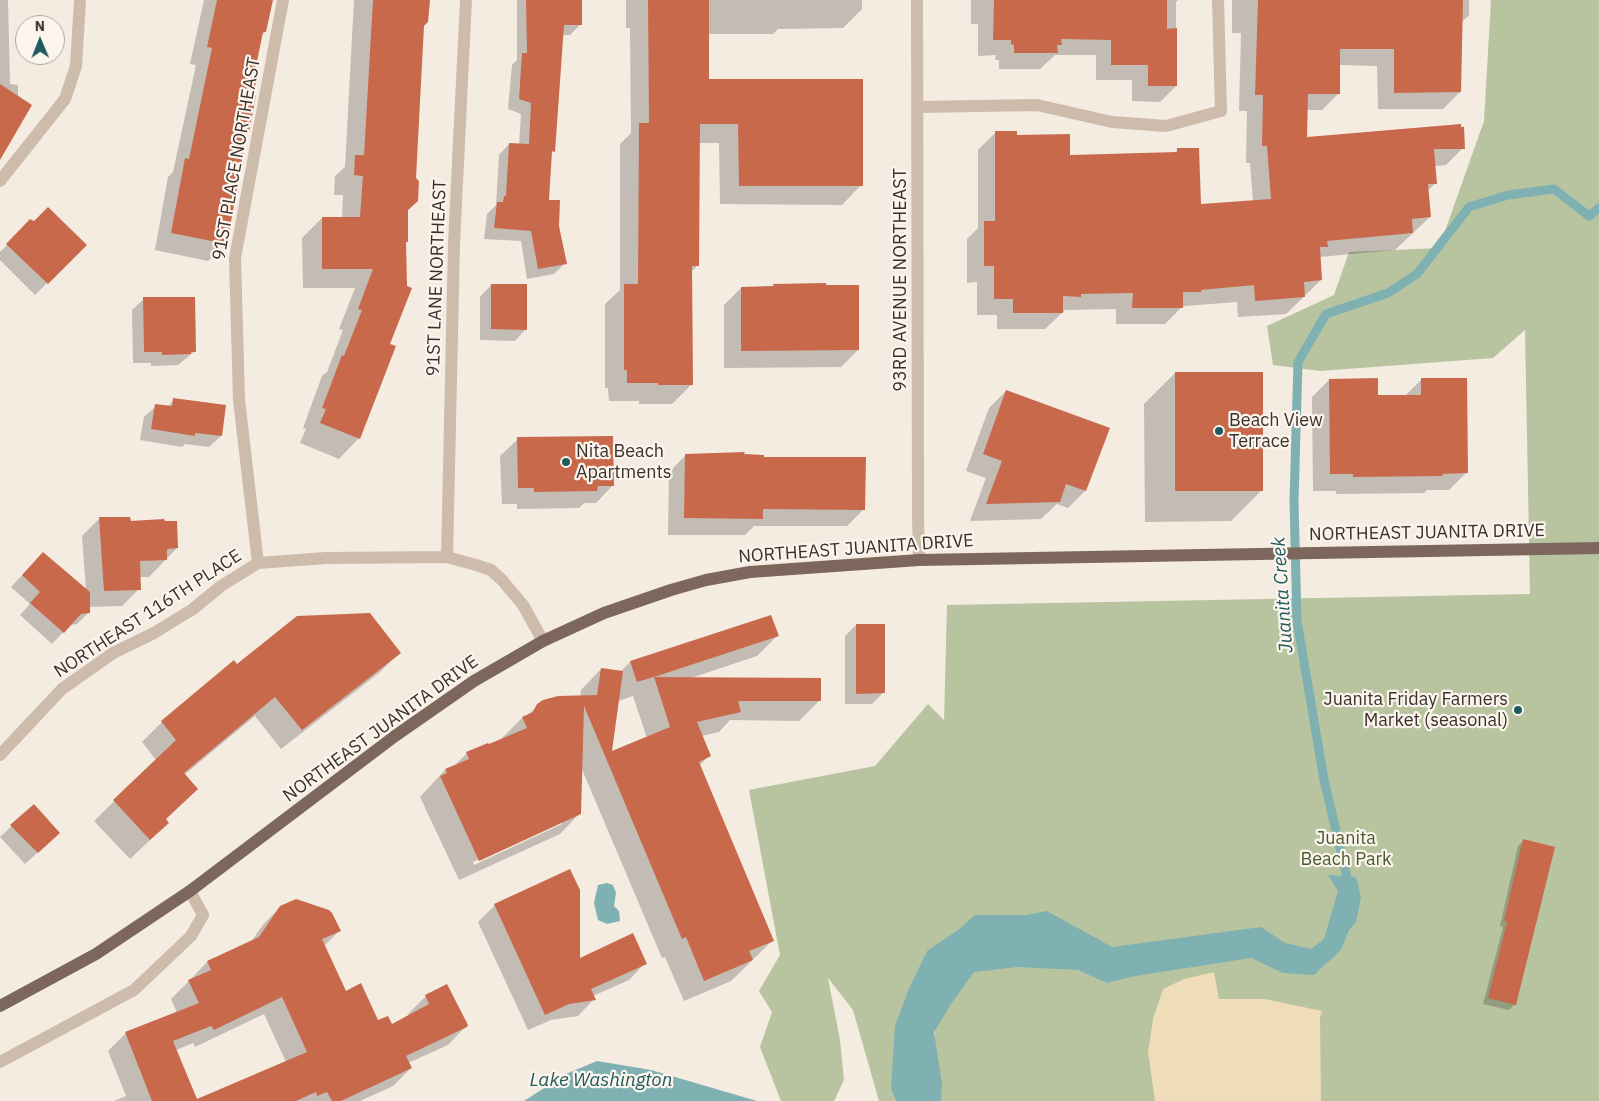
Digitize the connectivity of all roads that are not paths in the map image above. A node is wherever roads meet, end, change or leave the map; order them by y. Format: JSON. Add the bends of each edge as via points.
{"nodes":[{"id":1,"x":80,"y":0,"type":"edge"},
{"id":2,"x":283,"y":0,"type":"edge"},
{"id":3,"x":466,"y":0,"type":"edge"},
{"id":4,"x":917,"y":0,"type":"edge"},
{"id":5,"x":1218,"y":0,"type":"edge"},
{"id":6,"x":918,"y":107,"type":"junction"},
{"id":7,"x":0,"y":181,"type":"edge"},
{"id":8,"x":1599,"y":548,"type":"edge"},
{"id":9,"x":447,"y":557,"type":"junction"},
{"id":10,"x":919,"y":560,"type":"junction"},
{"id":11,"x":258,"y":563,"type":"junction"},
{"id":12,"x":543,"y":641,"type":"junction"},
{"id":13,"x":0,"y":755,"type":"edge"},
{"id":14,"x":190,"y":891,"type":"junction"},
{"id":15,"x":0,"y":1006,"type":"edge"},
{"id":16,"x":0,"y":1062,"type":"edge"}],
"edges":[{"from":1,"to":7,"type":"street","via":[[76,66],[66,99]]},
{"from":2,"to":11,"type":"street","name":"91ST PLACE NORTHEAST","via":[[235,258],[239,400]]},
{"from":3,"to":9,"type":"street","name":"91ST LANE NORTHEAST","via":[[454,244]]},
{"from":4,"to":6,"type":"street","name":"93RD AVENUE NORTHEAST"},
{"from":5,"to":6,"type":"street","via":[[1221,111],[1166,126],[1112,122],[1037,105]]},
{"from":6,"to":10,"type":"street","name":"93RD AVENUE NORTHEAST"},
{"from":8,"to":10,"type":"main road","name":"NORTHEAST JUANITA DRIVE"},
{"from":9,"to":11,"type":"street","name":"NORTHEAST 116TH PLACE","via":[[326,558]]},
{"from":9,"to":12,"type":"street","name":"NORTHEAST 116TH PLACE","via":[[491,570],[522,605]]},
{"from":10,"to":12,"type":"main road","name":"NORTHEAST JUANITA DRIVE","via":[[784,568],[706,580],[604,613]]},
{"from":11,"to":13,"type":"street","name":"NORTHEAST 116TH PLACE","via":[[192,609],[113,653],[62,688]]},
{"from":12,"to":14,"type":"main road","name":"NORTHEAST JUANITA DRIVE","via":[[474,681],[395,736]]},
{"from":14,"to":15,"type":"main road","name":"NORTHEAST JUANITA DRIVE","via":[[96,954]]},
{"from":14,"to":16,"type":"street","via":[[203,915],[191,936],[134,990]]}]}
